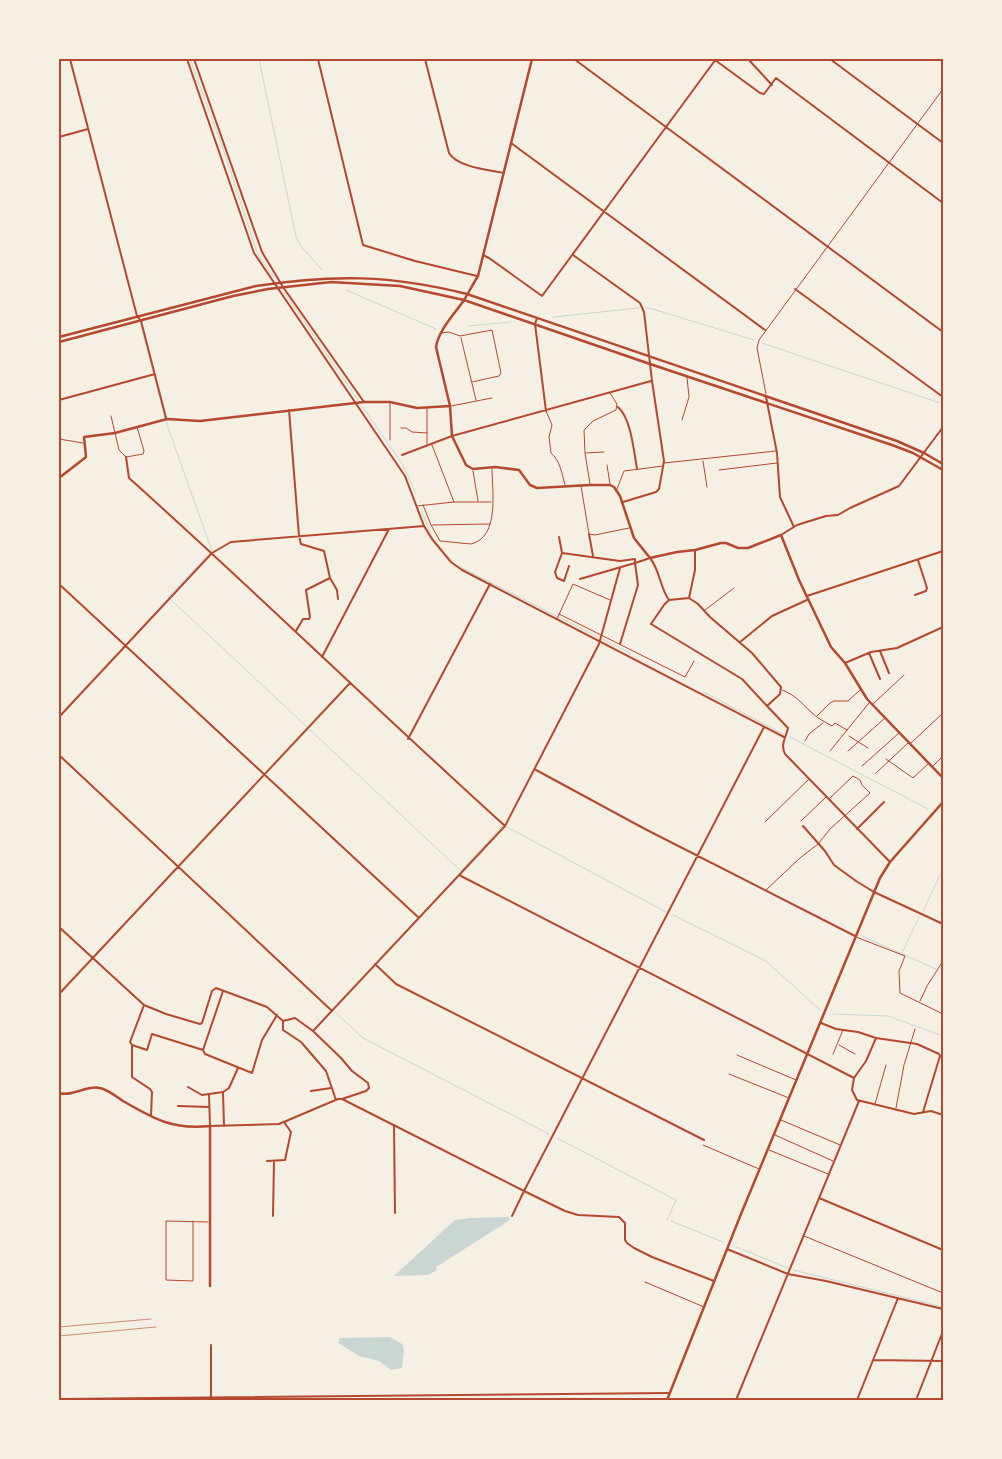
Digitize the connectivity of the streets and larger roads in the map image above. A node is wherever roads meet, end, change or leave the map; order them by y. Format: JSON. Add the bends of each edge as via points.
{"nodes":[{"id":1,"x":70,"y":59,"type":"edge"},
{"id":2,"x":187,"y":59,"type":"edge"},
{"id":3,"x":194,"y":59,"type":"edge"},
{"id":4,"x":318,"y":59,"type":"edge"},
{"id":5,"x":425,"y":59,"type":"edge"},
{"id":6,"x":532,"y":59,"type":"edge"},
{"id":7,"x":574,"y":59,"type":"edge"},
{"id":8,"x":748,"y":59,"type":"edge"},
{"id":9,"x":830,"y":59,"type":"edge"},
{"id":10,"x":716,"y":60,"type":"edge"},
{"id":11,"x":772,"y":85,"type":"junction"},
{"id":12,"x":666,"y":127,"type":"junction"},
{"id":13,"x":88,"y":129,"type":"junction"},
{"id":14,"x":59,"y":136,"type":"edge"},
{"id":15,"x":511,"y":142,"type":"junction"},
{"id":16,"x":943,"y":143,"type":"edge"},
{"id":17,"x":504,"y":173,"type":"junction"},
{"id":18,"x":943,"y":203,"type":"edge"},
{"id":19,"x":604,"y":212,"type":"junction"},
{"id":20,"x":573,"y":254,"type":"junction"},
{"id":21,"x":483,"y":255,"type":"junction"},
{"id":22,"x":478,"y":276,"type":"junction"},
{"id":23,"x":280,"y":282,"type":"junction"},
{"id":24,"x":274,"y":283,"type":"junction"},
{"id":25,"x":284,"y":287,"type":"junction"},
{"id":26,"x":278,"y":288,"type":"junction"},
{"id":27,"x":795,"y":289,"type":"road end"},
{"id":28,"x":467,"y":294,"type":"junction"},
{"id":29,"x":464,"y":300,"type":"junction"},
{"id":30,"x":137,"y":316,"type":"junction"},
{"id":31,"x":536,"y":318,"type":"junction"},
{"id":32,"x":141,"y":321,"type":"junction"},
{"id":33,"x":535,"y":324,"type":"junction"},
{"id":34,"x":765,"y":330,"type":"road end"},
{"id":35,"x":943,"y":332,"type":"edge"},
{"id":36,"x":59,"y":337,"type":"edge"},
{"id":37,"x":59,"y":342,"type":"edge"},
{"id":38,"x":649,"y":356,"type":"junction"},
{"id":39,"x":650,"y":364,"type":"junction"},
{"id":40,"x":154,"y":375,"type":"junction"},
{"id":41,"x":652,"y":381,"type":"junction"},
{"id":42,"x":766,"y":396,"type":"junction"},
{"id":43,"x":943,"y":397,"type":"edge"},
{"id":44,"x":59,"y":400,"type":"edge"},
{"id":45,"x":364,"y":402,"type":"junction"},
{"id":46,"x":768,"y":403,"type":"junction"},
{"id":47,"x":356,"y":404,"type":"junction"},
{"id":48,"x":450,"y":406,"type":"junction"},
{"id":49,"x":618,"y":407,"type":"road end"},
{"id":50,"x":289,"y":410,"type":"junction"},
{"id":51,"x":546,"y":411,"type":"junction"},
{"id":52,"x":166,"y":420,"type":"junction"},
{"id":53,"x":943,"y":427,"type":"edge"},
{"id":54,"x":452,"y":436,"type":"junction"},
{"id":55,"x":924,"y":453,"type":"junction"},
{"id":56,"x":402,"y":455,"type":"dead end"},
{"id":57,"x":126,"y":456,"type":"road end"},
{"id":58,"x":921,"y":457,"type":"junction"},
{"id":59,"x":943,"y":464,"type":"edge"},
{"id":60,"x":637,"y":469,"type":"road end"},
{"id":61,"x":943,"y":470,"type":"edge"},
{"id":62,"x":59,"y":478,"type":"edge"},
{"id":63,"x":623,"y":502,"type":"junction"},
{"id":64,"x":424,"y":526,"type":"junction"},
{"id":65,"x":794,"y":527,"type":"junction"},
{"id":66,"x":389,"y":529,"type":"junction"},
{"id":67,"x":589,"y":534,"type":"road end"},
{"id":68,"x":781,"y":535,"type":"junction"},
{"id":69,"x":299,"y":536,"type":"junction"},
{"id":70,"x":559,"y":537,"type":"dead end"},
{"id":71,"x":695,"y":550,"type":"junction"},
{"id":72,"x":943,"y":551,"type":"edge"},
{"id":73,"x":211,"y":552,"type":"junction"},
{"id":74,"x":562,"y":553,"type":"junction"},
{"id":75,"x":593,"y":556,"type":"junction"},
{"id":76,"x":650,"y":558,"type":"junction"},
{"id":77,"x":918,"y":560,"type":"junction"},
{"id":78,"x":635,"y":564,"type":"junction"},
{"id":79,"x":569,"y":566,"type":"dead end"},
{"id":80,"x":620,"y":568,"type":"junction"},
{"id":81,"x":330,"y":578,"type":"junction"},
{"id":82,"x":580,"y":579,"type":"dead end"},
{"id":83,"x":59,"y":584,"type":"edge"},
{"id":84,"x":490,"y":584,"type":"junction"},
{"id":85,"x":914,"y":595,"type":"dead end"},
{"id":86,"x":689,"y":598,"type":"junction"},
{"id":87,"x":808,"y":598,"type":"junction"},
{"id":88,"x":338,"y":599,"type":"dead end"},
{"id":89,"x":669,"y":600,"type":"junction"},
{"id":90,"x":942,"y":627,"type":"edge"},
{"id":91,"x":296,"y":632,"type":"junction"},
{"id":92,"x":600,"y":641,"type":"junction"},
{"id":93,"x":740,"y":642,"type":"junction"},
{"id":94,"x":620,"y":644,"type":"road end"},
{"id":95,"x":125,"y":646,"type":"junction"},
{"id":96,"x":880,"y":651,"type":"junction"},
{"id":97,"x":869,"y":653,"type":"junction"},
{"id":98,"x":322,"y":657,"type":"junction"},
{"id":99,"x":845,"y":664,"type":"junction"},
{"id":100,"x":890,"y":673,"type":"dead end"},
{"id":101,"x":880,"y":679,"type":"dead end"},
{"id":102,"x":350,"y":683,"type":"junction"},
{"id":103,"x":767,"y":706,"type":"junction"},
{"id":104,"x":59,"y":717,"type":"edge"},
{"id":105,"x":764,"y":727,"type":"junction"},
{"id":106,"x":784,"y":737,"type":"junction"},
{"id":107,"x":408,"y":739,"type":"junction"},
{"id":108,"x":59,"y":755,"type":"edge"},
{"id":109,"x":535,"y":770,"type":"junction"},
{"id":110,"x":264,"y":774,"type":"junction"},
{"id":111,"x":943,"y":778,"type":"edge"},
{"id":112,"x":884,"y":802,"type":"dead end"},
{"id":113,"x":943,"y":802,"type":"edge"},
{"id":114,"x":803,"y":826,"type":"dead end"},
{"id":115,"x":504,"y":827,"type":"junction"},
{"id":116,"x":857,"y":829,"type":"junction"},
{"id":117,"x":698,"y":857,"type":"junction"},
{"id":118,"x":890,"y":862,"type":"junction"},
{"id":119,"x":179,"y":866,"type":"junction"},
{"id":120,"x":459,"y":875,"type":"junction"},
{"id":121,"x":874,"y":892,"type":"junction"},
{"id":122,"x":419,"y":918,"type":"junction"},
{"id":123,"x":943,"y":924,"type":"edge"},
{"id":124,"x":59,"y":927,"type":"edge"},
{"id":125,"x":855,"y":936,"type":"junction"},
{"id":126,"x":92,"y":958,"type":"junction"},
{"id":127,"x":375,"y":964,"type":"junction"},
{"id":128,"x":640,"y":969,"type":"junction"},
{"id":129,"x":223,"y":991,"type":"junction"},
{"id":130,"x":59,"y":994,"type":"edge"},
{"id":131,"x":144,"y":1005,"type":"junction"},
{"id":132,"x":332,"y":1011,"type":"junction"},
{"id":133,"x":277,"y":1015,"type":"junction"},
{"id":134,"x":283,"y":1021,"type":"junction"},
{"id":135,"x":821,"y":1023,"type":"junction"},
{"id":136,"x":313,"y":1031,"type":"junction"},
{"id":137,"x":876,"y":1038,"type":"junction"},
{"id":138,"x":132,"y":1045,"type":"junction"},
{"id":139,"x":203,"y":1050,"type":"junction"},
{"id":140,"x":807,"y":1055,"type":"junction"},
{"id":141,"x":238,"y":1068,"type":"junction"},
{"id":142,"x":854,"y":1078,"type":"junction"},
{"id":143,"x":583,"y":1080,"type":"junction"},
{"id":144,"x":188,"y":1087,"type":"dead end"},
{"id":145,"x":331,"y":1088,"type":"junction"},
{"id":146,"x":311,"y":1090,"type":"dead end"},
{"id":147,"x":224,"y":1092,"type":"junction"},
{"id":148,"x":59,"y":1093,"type":"edge"},
{"id":149,"x":209,"y":1094,"type":"junction"},
{"id":150,"x":342,"y":1099,"type":"junction"},
{"id":151,"x":336,"y":1100,"type":"junction"},
{"id":152,"x":859,"y":1101,"type":"junction"},
{"id":153,"x":178,"y":1106,"type":"dead end"},
{"id":154,"x":209,"y":1107,"type":"junction"},
{"id":155,"x":923,"y":1112,"type":"junction"},
{"id":156,"x":943,"y":1115,"type":"edge"},
{"id":157,"x":150,"y":1117,"type":"junction"},
{"id":158,"x":284,"y":1122,"type":"junction"},
{"id":159,"x":394,"y":1125,"type":"junction"},
{"id":160,"x":210,"y":1126,"type":"junction"},
{"id":161,"x":224,"y":1126,"type":"junction"},
{"id":162,"x":704,"y":1140,"type":"dead end"},
{"id":163,"x":274,"y":1160,"type":"junction"},
{"id":164,"x":267,"y":1161,"type":"dead end"},
{"id":165,"x":524,"y":1191,"type":"junction"},
{"id":166,"x":819,"y":1198,"type":"junction"},
{"id":167,"x":395,"y":1213,"type":"dead end"},
{"id":168,"x":273,"y":1216,"type":"dead end"},
{"id":169,"x":512,"y":1216,"type":"dead end"},
{"id":170,"x":727,"y":1249,"type":"junction"},
{"id":171,"x":943,"y":1250,"type":"edge"},
{"id":172,"x":788,"y":1274,"type":"junction"},
{"id":173,"x":714,"y":1281,"type":"junction"},
{"id":174,"x":210,"y":1286,"type":"dead end"},
{"id":175,"x":898,"y":1298,"type":"junction"},
{"id":176,"x":943,"y":1309,"type":"edge"},
{"id":177,"x":943,"y":1331,"type":"edge"},
{"id":178,"x":211,"y":1345,"type":"dead end"},
{"id":179,"x":873,"y":1360,"type":"junction"},
{"id":180,"x":932,"y":1361,"type":"junction"},
{"id":181,"x":943,"y":1361,"type":"edge"},
{"id":182,"x":670,"y":1392,"type":"junction"},
{"id":183,"x":396,"y":1395,"type":"junction"},
{"id":184,"x":59,"y":1399,"type":"edge"},
{"id":185,"x":211,"y":1399,"type":"edge"},
{"id":186,"x":396,"y":1400,"type":"edge"},
{"id":187,"x":667,"y":1400,"type":"edge"},
{"id":188,"x":736,"y":1400,"type":"edge"},
{"id":189,"x":857,"y":1400,"type":"edge"},
{"id":190,"x":916,"y":1400,"type":"edge"}],
"edges":[{"from":1,"to":13,"type":"street"},
{"from":2,"to":24,"type":"street","via":[[254,253]]},
{"from":3,"to":23,"type":"street","via":[[262,252]]},
{"from":4,"to":22,"type":"street","via":[[363,245]]},
{"from":5,"to":17,"type":"street","via":[[451,157]]},
{"from":6,"to":15,"type":"street"},
{"from":7,"to":12,"type":"street"},
{"from":8,"to":11,"type":"street"},
{"from":9,"to":16,"type":"street"},
{"from":10,"to":11,"type":"street","via":[[760,93],[764,94]]},
{"from":10,"to":12,"type":"street"},
{"from":11,"to":18,"type":"street","via":[[776,78]]},
{"from":12,"to":19,"type":"street"},
{"from":12,"to":35,"type":"street"},
{"from":13,"to":14,"type":"street"},
{"from":13,"to":30,"type":"street"},
{"from":15,"to":17,"type":"street"},
{"from":15,"to":19,"type":"street"},
{"from":17,"to":21,"type":"street"},
{"from":19,"to":20,"type":"street"},
{"from":19,"to":34,"type":"street"},
{"from":20,"to":21,"type":"street","via":[[542,296]]},
{"from":20,"to":38,"type":"street","via":[[642,306]]},
{"from":21,"to":22,"type":"street"},
{"from":22,"to":28,"type":"street"},
{"from":23,"to":24,"type":"street"},
{"from":23,"to":25,"type":"street"},
{"from":23,"to":28,"type":"street","via":[[330,277],[370,278],[416,282]]},
{"from":24,"to":26,"type":"street"},
{"from":24,"to":30,"type":"street"},
{"from":25,"to":26,"type":"street"},
{"from":25,"to":29,"type":"street","via":[[331,282],[364,283],[400,286]]},
{"from":25,"to":45,"type":"street"},
{"from":26,"to":32,"type":"street","via":[[233,296]]},
{"from":26,"to":47,"type":"street"},
{"from":27,"to":43,"type":"street"},
{"from":28,"to":29,"type":"street"},
{"from":28,"to":31,"type":"street"},
{"from":29,"to":33,"type":"street"},
{"from":29,"to":48,"type":"street","via":[[440,333],[436,347]]},
{"from":30,"to":32,"type":"street"},
{"from":30,"to":36,"type":"street"},
{"from":31,"to":33,"type":"street"},
{"from":31,"to":38,"type":"street"},
{"from":32,"to":37,"type":"street"},
{"from":32,"to":40,"type":"street"},
{"from":33,"to":39,"type":"street"},
{"from":33,"to":51,"type":"street"},
{"from":38,"to":39,"type":"street"},
{"from":38,"to":42,"type":"street"},
{"from":39,"to":41,"type":"street"},
{"from":39,"to":46,"type":"street"},
{"from":40,"to":44,"type":"street"},
{"from":40,"to":52,"type":"street"},
{"from":41,"to":51,"type":"street"},
{"from":41,"to":63,"type":"street","via":[[663,465],[659,489]]},
{"from":42,"to":46,"type":"street"},
{"from":42,"to":55,"type":"street"},
{"from":45,"to":47,"type":"street"},
{"from":45,"to":48,"type":"street","via":[[390,402],[417,408]]},
{"from":46,"to":58,"type":"street"},
{"from":46,"to":65,"type":"street","via":[[780,497]]},
{"from":47,"to":50,"type":"street"},
{"from":47,"to":64,"type":"street","via":[[405,476]]},
{"from":48,"to":54,"type":"street"},
{"from":49,"to":60,"type":"street","via":[[627,421]]},
{"from":50,"to":52,"type":"street","via":[[200,420]]},
{"from":50,"to":69,"type":"street"},
{"from":51,"to":54,"type":"street"},
{"from":52,"to":62,"type":"street","via":[[84,437],[86,457]]},
{"from":53,"to":55,"type":"street"},
{"from":54,"to":56,"type":"street"},
{"from":54,"to":63,"type":"street","via":[[466,465],[473,469],[519,470],[530,485],[537,488],[610,485],[617,489]]},
{"from":55,"to":58,"type":"street"},
{"from":55,"to":59,"type":"street"},
{"from":57,"to":73,"type":"street","via":[[129,478]]},
{"from":58,"to":61,"type":"street"},
{"from":58,"to":65,"type":"street","via":[[899,486],[838,515]]},
{"from":63,"to":76,"type":"street","via":[[637,543]]},
{"from":64,"to":66,"type":"street"},
{"from":64,"to":84,"type":"street","via":[[451,562]]},
{"from":65,"to":68,"type":"street"},
{"from":66,"to":69,"type":"street"},
{"from":66,"to":98,"type":"street"},
{"from":67,"to":75,"type":"street"},
{"from":68,"to":71,"type":"street","via":[[748,548],[721,543]]},
{"from":68,"to":87,"type":"street"},
{"from":69,"to":73,"type":"street","via":[[230,542]]},
{"from":69,"to":81,"type":"street","via":[[301,544],[324,551]]},
{"from":70,"to":74,"type":"street"},
{"from":71,"to":76,"type":"street"},
{"from":71,"to":86,"type":"street"},
{"from":72,"to":77,"type":"street"},
{"from":73,"to":91,"type":"street"},
{"from":73,"to":95,"type":"street"},
{"from":74,"to":75,"type":"street"},
{"from":74,"to":79,"type":"street","via":[[555,572],[557,578],[564,581]]},
{"from":75,"to":78,"type":"street","via":[[620,561],[635,559]]},
{"from":76,"to":78,"type":"street"},
{"from":76,"to":89,"type":"street"},
{"from":77,"to":85,"type":"street","via":[[927,588]]},
{"from":77,"to":87,"type":"street"},
{"from":78,"to":80,"type":"street"},
{"from":78,"to":94,"type":"street","via":[[638,585]]},
{"from":80,"to":82,"type":"street"},
{"from":80,"to":92,"type":"street"},
{"from":81,"to":88,"type":"street"},
{"from":81,"to":91,"type":"street","via":[[306,590],[310,617],[301,621]]},
{"from":83,"to":95,"type":"street"},
{"from":84,"to":92,"type":"street"},
{"from":84,"to":107,"type":"street"},
{"from":86,"to":89,"type":"street"},
{"from":86,"to":93,"type":"street"},
{"from":87,"to":93,"type":"street","via":[[772,616]]},
{"from":87,"to":99,"type":"street","via":[[830,647]]},
{"from":89,"to":103,"type":"street","via":[[651,624],[742,679]]},
{"from":90,"to":96,"type":"street","via":[[897,648]]},
{"from":91,"to":98,"type":"street"},
{"from":92,"to":105,"type":"street"},
{"from":92,"to":109,"type":"street"},
{"from":93,"to":103,"type":"street","via":[[781,687],[780,694]]},
{"from":95,"to":104,"type":"street"},
{"from":95,"to":110,"type":"street"},
{"from":96,"to":97,"type":"street"},
{"from":96,"to":100,"type":"street"},
{"from":97,"to":99,"type":"street"},
{"from":97,"to":101,"type":"street"},
{"from":98,"to":102,"type":"street"},
{"from":99,"to":111,"type":"street","via":[[871,703]]},
{"from":102,"to":107,"type":"street"},
{"from":102,"to":110,"type":"street"},
{"from":103,"to":106,"type":"street","via":[[787,726]]},
{"from":105,"to":106,"type":"street"},
{"from":105,"to":117,"type":"street"},
{"from":106,"to":116,"type":"street","via":[[782,746],[785,754]]},
{"from":107,"to":115,"type":"street"},
{"from":108,"to":119,"type":"street"},
{"from":109,"to":115,"type":"street"},
{"from":109,"to":117,"type":"street"},
{"from":110,"to":119,"type":"street"},
{"from":110,"to":122,"type":"street"},
{"from":112,"to":116,"type":"street"},
{"from":113,"to":118,"type":"street"},
{"from":114,"to":121,"type":"street","via":[[838,868]]},
{"from":115,"to":120,"type":"street"},
{"from":116,"to":118,"type":"street"},
{"from":117,"to":125,"type":"street"},
{"from":117,"to":128,"type":"street"},
{"from":118,"to":121,"type":"street"},
{"from":119,"to":126,"type":"street"},
{"from":119,"to":132,"type":"street"},
{"from":120,"to":122,"type":"street"},
{"from":120,"to":128,"type":"street"},
{"from":121,"to":123,"type":"street"},
{"from":121,"to":125,"type":"street"},
{"from":122,"to":127,"type":"street"},
{"from":124,"to":126,"type":"street"},
{"from":125,"to":135,"type":"street"},
{"from":126,"to":130,"type":"street"},
{"from":126,"to":131,"type":"street"},
{"from":127,"to":132,"type":"street"},
{"from":127,"to":143,"type":"street","via":[[396,984]]},
{"from":128,"to":140,"type":"street"},
{"from":128,"to":143,"type":"street"},
{"from":129,"to":131,"type":"street","via":[[216,988],[212,991],[200,1024]]},
{"from":129,"to":133,"type":"street","via":[[267,1007]]},
{"from":129,"to":139,"type":"street"},
{"from":131,"to":138,"type":"street","via":[[130,1042]]},
{"from":132,"to":136,"type":"street"},
{"from":133,"to":134,"type":"street"},
{"from":133,"to":141,"type":"street","via":[[262,1040],[252,1073]]},
{"from":134,"to":136,"type":"street","via":[[295,1018]]},
{"from":134,"to":145,"type":"street","via":[[283,1030],[301,1042],[326,1071]]},
{"from":135,"to":137,"type":"street"},
{"from":135,"to":140,"type":"street"},
{"from":136,"to":150,"type":"street","via":[[368,1083],[366,1091]]},
{"from":137,"to":142,"type":"street"},
{"from":137,"to":155,"type":"street","via":[[917,1044],[940,1056]]},
{"from":138,"to":139,"type":"street","via":[[147,1050],[152,1034]]},
{"from":138,"to":157,"type":"street","via":[[132,1077],[152,1092]]},
{"from":139,"to":141,"type":"street","via":[[205,1054]]},
{"from":140,"to":142,"type":"street"},
{"from":140,"to":170,"type":"street"},
{"from":141,"to":147,"type":"street"},
{"from":142,"to":152,"type":"street","via":[[852,1090]]},
{"from":143,"to":162,"type":"street"},
{"from":143,"to":165,"type":"street"},
{"from":144,"to":149,"type":"street","via":[[199,1094]]},
{"from":145,"to":146,"type":"street"},
{"from":145,"to":151,"type":"street"},
{"from":147,"to":149,"type":"street"},
{"from":147,"to":161,"type":"street"},
{"from":148,"to":157,"type":"street","via":[[65,1095],[101,1088]]},
{"from":149,"to":154,"type":"street"},
{"from":150,"to":151,"type":"street"},
{"from":150,"to":159,"type":"street"},
{"from":151,"to":158,"type":"street"},
{"from":152,"to":155,"type":"street","via":[[914,1114]]},
{"from":152,"to":166,"type":"street"},
{"from":153,"to":154,"type":"street"},
{"from":154,"to":160,"type":"street"},
{"from":155,"to":156,"type":"street"},
{"from":157,"to":160,"type":"street","via":[[179,1127]]},
{"from":158,"to":161,"type":"street"},
{"from":158,"to":163,"type":"street","via":[[290,1132],[285,1160]]},
{"from":159,"to":165,"type":"street"},
{"from":159,"to":167,"type":"street"},
{"from":160,"to":161,"type":"street"},
{"from":160,"to":174,"type":"street"},
{"from":163,"to":164,"type":"street"},
{"from":163,"to":168,"type":"street"},
{"from":165,"to":169,"type":"street"},
{"from":165,"to":173,"type":"street","via":[[578,1215],[619,1217],[625,1224],[625,1240],[629,1244],[652,1257]]},
{"from":166,"to":171,"type":"street"},
{"from":166,"to":172,"type":"street"},
{"from":170,"to":172,"type":"street"},
{"from":170,"to":173,"type":"street"},
{"from":172,"to":175,"type":"street"},
{"from":172,"to":188,"type":"street"},
{"from":173,"to":182,"type":"street"},
{"from":175,"to":176,"type":"street"},
{"from":175,"to":179,"type":"street"},
{"from":177,"to":180,"type":"street"},
{"from":178,"to":185,"type":"street"},
{"from":179,"to":180,"type":"street"},
{"from":179,"to":189,"type":"street"},
{"from":180,"to":181,"type":"street"},
{"from":180,"to":190,"type":"street"},
{"from":182,"to":183,"type":"street"},
{"from":182,"to":187,"type":"street"},
{"from":183,"to":185,"type":"street"},
{"from":183,"to":186,"type":"street"},
{"from":184,"to":185,"type":"street"}]}
